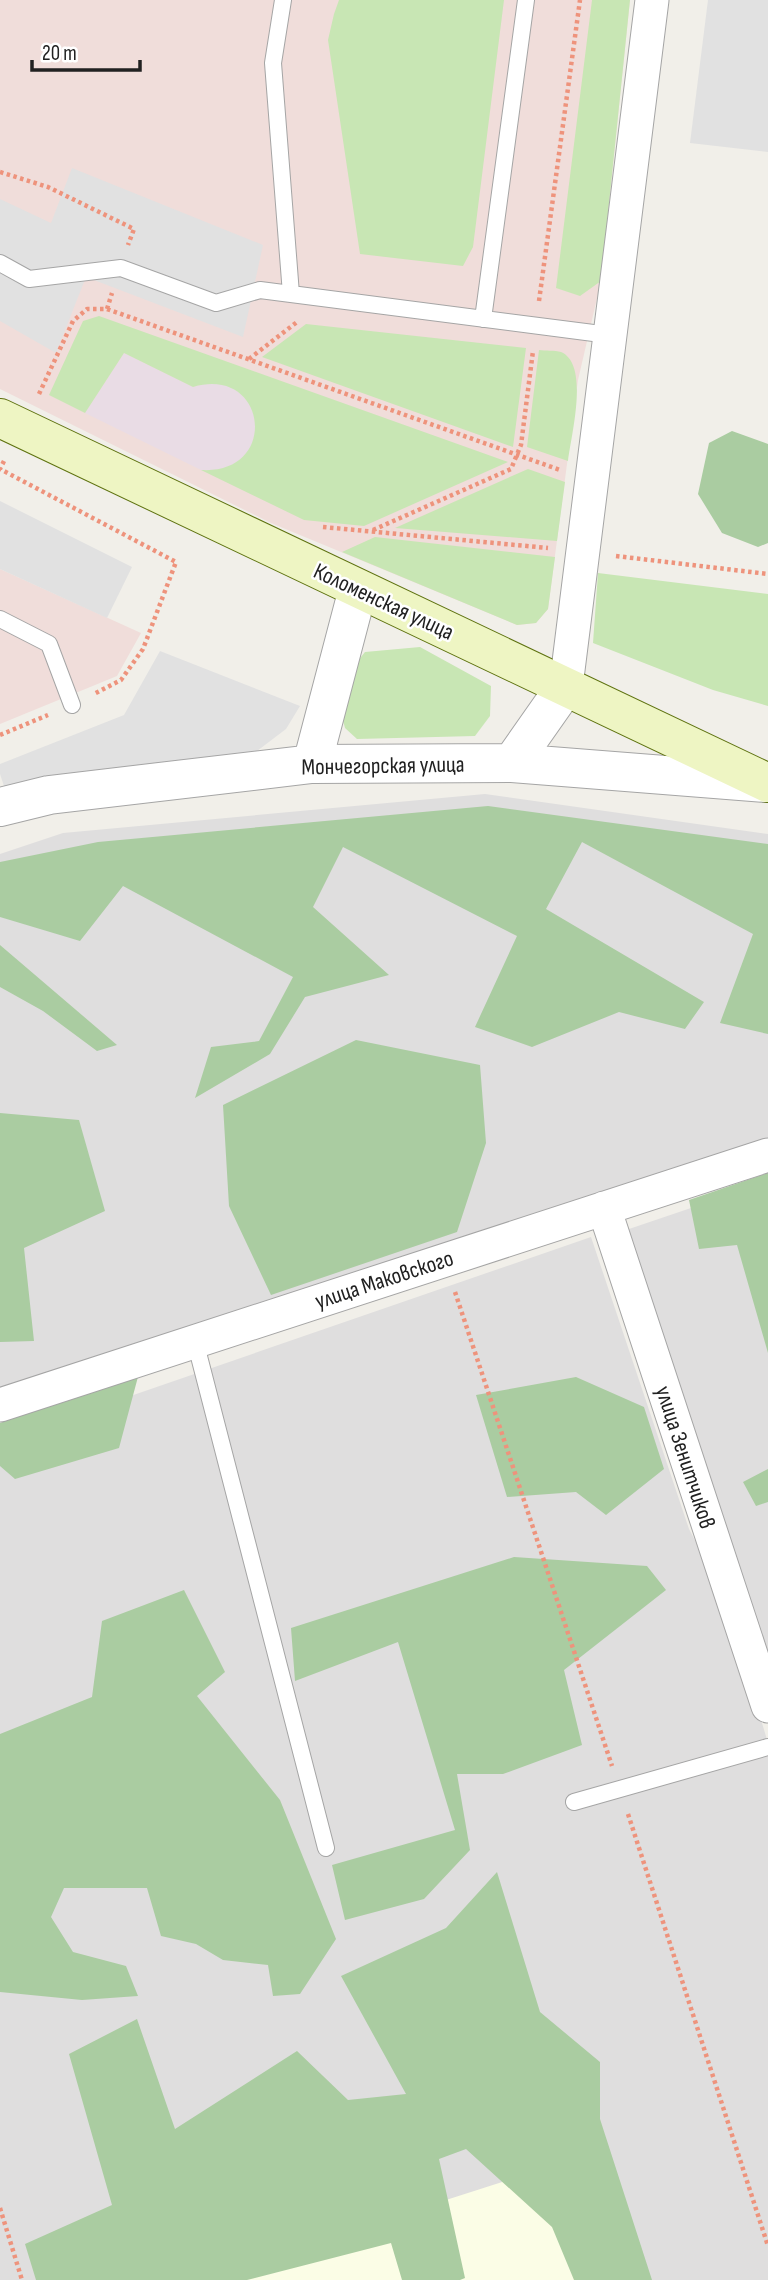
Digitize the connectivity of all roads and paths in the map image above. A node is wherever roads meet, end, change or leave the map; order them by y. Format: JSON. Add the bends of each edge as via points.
{"nodes":[{"id":1,"x":283,"y":0,"type":"edge"},
{"id":2,"x":526,"y":0,"type":"edge"},
{"id":3,"x":652,"y":0,"type":"edge"},
{"id":4,"x":0,"y":172,"type":"edge"},
{"id":5,"x":134,"y":229,"type":"dead end"},
{"id":6,"x":0,"y":262,"type":"edge"},
{"id":7,"x":291,"y":294,"type":"junction"},
{"id":8,"x":482,"y":319,"type":"junction"},
{"id":9,"x":609,"y":335,"type":"junction"},
{"id":10,"x":39,"y":396,"type":"dead end"},
{"id":11,"x":0,"y":418,"type":"edge"},
{"id":12,"x":0,"y":469,"type":"edge"},
{"id":13,"x":591,"y":479,"type":"junction"},
{"id":14,"x":316,"y":527,"type":"dead end"},
{"id":15,"x":582,"y":551,"type":"junction"},
{"id":16,"x":768,"y":574,"type":"edge"},
{"id":17,"x":358,"y":589,"type":"junction"},
{"id":18,"x":0,"y":619,"type":"edge"},
{"id":19,"x":566,"y":685,"type":"junction"},
{"id":20,"x":72,"y":705,"type":"junction"},
{"id":21,"x":0,"y":735,"type":"edge"},
{"id":22,"x":512,"y":763,"type":"junction"},
{"id":23,"x":312,"y":764,"type":"junction"},
{"id":24,"x":768,"y":783,"type":"edge"},
{"id":25,"x":0,"y":807,"type":"edge"},
{"id":26,"x":768,"y":1155,"type":"edge"},
{"id":27,"x":604,"y":1208,"type":"junction"},
{"id":28,"x":444,"y":1260,"type":"junction"},
{"id":29,"x":195,"y":1341,"type":"junction"},
{"id":30,"x":0,"y":1405,"type":"edge"},
{"id":31,"x":768,"y":1706,"type":"edge"},
{"id":32,"x":768,"y":1747,"type":"edge"},
{"id":33,"x":620,"y":1789,"type":"junction"},
{"id":34,"x":574,"y":1802,"type":"dead end"},
{"id":35,"x":326,"y":1848,"type":"dead end"},
{"id":36,"x":0,"y":2208,"type":"edge"},
{"id":37,"x":768,"y":2246,"type":"edge"},
{"id":38,"x":22,"y":2280,"type":"edge"}],
"edges":[{"from":1,"to":7,"type":"lane","via":[[273,63]]},
{"from":2,"to":8,"type":"lane"},
{"from":3,"to":9,"type":"street"},
{"from":4,"to":5,"type":"path","via":[[48,187]]},
{"from":6,"to":7,"type":"lane","via":[[29,279],[121,268],[216,303],[260,290]]},
{"from":7,"to":8,"type":"lane"},
{"from":8,"to":9,"type":"lane"},
{"from":9,"to":13,"type":"street"},
{"from":10,"to":13,"type":"path","via":[[73,321],[87,309],[107,309]]},
{"from":11,"to":17,"type":"main road","name":"Коломенская улица"},
{"from":12,"to":20,"type":"path","via":[[176,562],[143,649],[121,680]]},
{"from":13,"to":15,"type":"street"},
{"from":14,"to":15,"type":"path"},
{"from":15,"to":16,"type":"path"},
{"from":15,"to":19,"type":"street"},
{"from":17,"to":19,"type":"main road","name":"Коломенская улица"},
{"from":17,"to":23,"type":"street"},
{"from":18,"to":20,"type":"lane","via":[[49,644]]},
{"from":19,"to":22,"type":"street"},
{"from":19,"to":24,"type":"main road","name":"Коломенская улица"},
{"from":20,"to":21,"type":"path"},
{"from":22,"to":23,"type":"street","name":"Мончегорская улица"},
{"from":22,"to":24,"type":"street","name":"Мончегорская улица"},
{"from":23,"to":25,"type":"street","name":"Мончегорская улица","via":[[49,795]]},
{"from":26,"to":27,"type":"street","name":"улица Маковского"},
{"from":27,"to":28,"type":"street","name":"улица Маковского"},
{"from":27,"to":31,"type":"street","name":"улица Зенитчиков"},
{"from":28,"to":29,"type":"street","name":"улица Маковского"},
{"from":28,"to":33,"type":"path"},
{"from":29,"to":30,"type":"street","name":"улица Маковского"},
{"from":29,"to":35,"type":"lane"},
{"from":32,"to":33,"type":"lane"},
{"from":33,"to":34,"type":"lane"},
{"from":33,"to":37,"type":"path"},
{"from":36,"to":38,"type":"path"}]}
